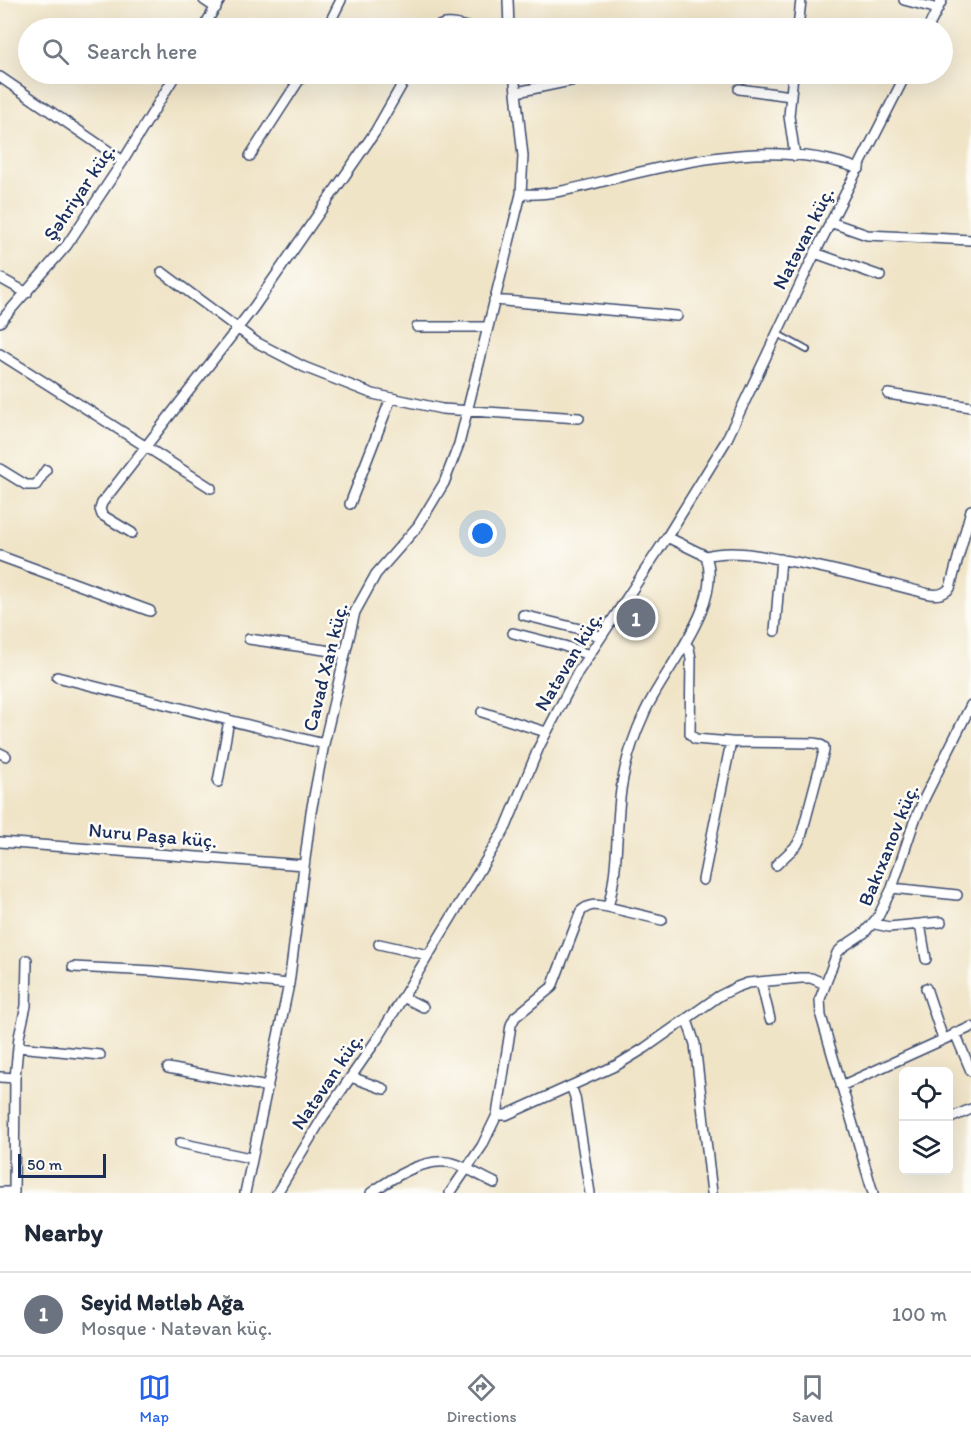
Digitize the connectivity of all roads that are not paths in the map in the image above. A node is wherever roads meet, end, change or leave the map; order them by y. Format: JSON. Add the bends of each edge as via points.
{"nodes":[{"id":1,"x":204,"y":0,"type":"edge"},
{"id":2,"x":341,"y":0,"type":"edge"},
{"id":3,"x":508,"y":0,"type":"edge"},
{"id":4,"x":801,"y":0,"type":"edge"},
{"id":5,"x":904,"y":0,"type":"edge"},
{"id":6,"x":218,"y":4,"type":"edge"},
{"id":7,"x":940,"y":5,"type":"edge"},
{"id":8,"x":209,"y":18,"type":"edge"},
{"id":9,"x":332,"y":18,"type":"edge"},
{"id":10,"x":509,"y":18,"type":"edge"},
{"id":11,"x":799,"y":18,"type":"edge"},
{"id":12,"x":0,"y":77,"type":"edge"},
{"id":13,"x":170,"y":84,"type":"edge"},
{"id":14,"x":297,"y":84,"type":"edge"},
{"id":15,"x":402,"y":84,"type":"edge"},
{"id":16,"x":515,"y":84,"type":"edge"},
{"id":17,"x":555,"y":84,"type":"edge"},
{"id":18,"x":793,"y":84,"type":"edge"},
{"id":19,"x":901,"y":84,"type":"edge"},
{"id":20,"x":740,"y":89,"type":"dead end"},
{"id":21,"x":516,"y":92,"type":"junction"},
{"id":22,"x":791,"y":96,"type":"junction"},
{"id":23,"x":250,"y":156,"type":"dead end"},
{"id":24,"x":795,"y":156,"type":"junction"},
{"id":25,"x":123,"y":161,"type":"junction"},
{"id":26,"x":859,"y":169,"type":"junction"},
{"id":27,"x":520,"y":194,"type":"junction"},
{"id":28,"x":830,"y":222,"type":"junction"},
{"id":29,"x":971,"y":240,"type":"edge"},
{"id":30,"x":815,"y":254,"type":"junction"},
{"id":31,"x":162,"y":272,"type":"dead end"},
{"id":32,"x":880,"y":276,"type":"dead end"},
{"id":33,"x":0,"y":278,"type":"edge"},
{"id":34,"x":27,"y":293,"type":"junction"},
{"id":35,"x":494,"y":300,"type":"junction"},
{"id":36,"x":677,"y":316,"type":"dead end"},
{"id":37,"x":0,"y":322,"type":"edge"},
{"id":38,"x":417,"y":327,"type":"dead end"},
{"id":39,"x":487,"y":327,"type":"junction"},
{"id":40,"x":236,"y":328,"type":"junction"},
{"id":41,"x":776,"y":333,"type":"junction"},
{"id":42,"x":807,"y":350,"type":"dead end"},
{"id":43,"x":0,"y":354,"type":"edge"},
{"id":44,"x":888,"y":394,"type":"dead end"},
{"id":45,"x":391,"y":398,"type":"junction"},
{"id":46,"x":971,"y":406,"type":"edge"},
{"id":47,"x":467,"y":411,"type":"junction"},
{"id":48,"x":579,"y":418,"type":"dead end"},
{"id":49,"x":146,"y":447,"type":"junction"},
{"id":50,"x":0,"y":468,"type":"edge"},
{"id":51,"x":46,"y":470,"type":"dead end"},
{"id":52,"x":212,"y":488,"type":"dead end"},
{"id":53,"x":350,"y":504,"type":"dead end"},
{"id":54,"x":971,"y":510,"type":"edge"},
{"id":55,"x":969,"y":520,"type":"edge"},
{"id":56,"x":132,"y":533,"type":"dead end"},
{"id":57,"x":667,"y":537,"type":"junction"},
{"id":58,"x":0,"y":556,"type":"edge"},
{"id":59,"x":706,"y":556,"type":"junction"},
{"id":60,"x":781,"y":559,"type":"junction"},
{"id":61,"x":150,"y":611,"type":"dead end"},
{"id":62,"x":523,"y":615,"type":"dead end"},
{"id":63,"x":775,"y":631,"type":"dead end"},
{"id":64,"x":513,"y":633,"type":"dead end"},
{"id":65,"x":601,"y":637,"type":"junction"},
{"id":66,"x":249,"y":639,"type":"dead end"},
{"id":67,"x":686,"y":645,"type":"junction"},
{"id":68,"x":345,"y":653,"type":"junction"},
{"id":69,"x":589,"y":655,"type":"junction"},
{"id":70,"x":57,"y":677,"type":"dead end"},
{"id":71,"x":971,"y":705,"type":"edge"},
{"id":72,"x":482,"y":712,"type":"dead end"},
{"id":73,"x":229,"y":720,"type":"junction"},
{"id":74,"x":546,"y":732,"type":"junction"},
{"id":75,"x":731,"y":742,"type":"junction"},
{"id":76,"x":324,"y":744,"type":"junction"},
{"id":77,"x":219,"y":782,"type":"dead end"},
{"id":78,"x":0,"y":842,"type":"edge"},
{"id":79,"x":776,"y":865,"type":"dead end"},
{"id":80,"x":304,"y":866,"type":"junction"},
{"id":81,"x":703,"y":880,"type":"dead end"},
{"id":82,"x":892,"y":888,"type":"junction"},
{"id":83,"x":957,"y":895,"type":"dead end"},
{"id":84,"x":608,"y":907,"type":"junction"},
{"id":85,"x":662,"y":920,"type":"dead end"},
{"id":86,"x":941,"y":922,"type":"dead end"},
{"id":87,"x":875,"y":924,"type":"junction"},
{"id":88,"x":920,"y":924,"type":"junction"},
{"id":89,"x":379,"y":944,"type":"dead end"},
{"id":90,"x":428,"y":955,"type":"junction"},
{"id":91,"x":926,"y":959,"type":"dead end"},
{"id":92,"x":27,"y":960,"type":"dead end"},
{"id":93,"x":73,"y":967,"type":"dead end"},
{"id":94,"x":761,"y":982,"type":"junction"},
{"id":95,"x":289,"y":984,"type":"junction"},
{"id":96,"x":825,"y":984,"type":"junction"},
{"id":97,"x":926,"y":988,"type":"dead end"},
{"id":98,"x":403,"y":997,"type":"junction"},
{"id":99,"x":423,"y":1007,"type":"dead end"},
{"id":100,"x":770,"y":1019,"type":"dead end"},
{"id":101,"x":687,"y":1020,"type":"junction"},
{"id":102,"x":971,"y":1027,"type":"edge"},
{"id":103,"x":955,"y":1033,"type":"junction"},
{"id":104,"x":943,"y":1039,"type":"junction"},
{"id":105,"x":18,"y":1047,"type":"junction"},
{"id":106,"x":100,"y":1055,"type":"dead end"},
{"id":107,"x":168,"y":1068,"type":"dead end"},
{"id":108,"x":971,"y":1071,"type":"edge"},
{"id":109,"x":0,"y":1077,"type":"edge"},
{"id":110,"x":351,"y":1077,"type":"junction"},
{"id":111,"x":15,"y":1078,"type":"junction"},
{"id":112,"x":571,"y":1086,"type":"junction"},
{"id":113,"x":841,"y":1086,"type":"junction"},
{"id":114,"x":267,"y":1087,"type":"junction"},
{"id":115,"x":384,"y":1089,"type":"dead end"},
{"id":116,"x":971,"y":1109,"type":"edge"},
{"id":117,"x":496,"y":1115,"type":"junction"},
{"id":118,"x":953,"y":1117,"type":"edge"},
{"id":119,"x":180,"y":1143,"type":"dead end"},
{"id":120,"x":250,"y":1158,"type":"junction"},
{"id":121,"x":465,"y":1169,"type":"junction"},
{"id":122,"x":495,"y":1183,"type":"dead end"},
{"id":123,"x":0,"y":1192,"type":"edge"},
{"id":124,"x":14,"y":1193,"type":"edge"},
{"id":125,"x":244,"y":1193,"type":"edge"},
{"id":126,"x":277,"y":1193,"type":"edge"},
{"id":127,"x":371,"y":1193,"type":"edge"},
{"id":128,"x":450,"y":1193,"type":"edge"},
{"id":129,"x":590,"y":1193,"type":"edge"},
{"id":130,"x":712,"y":1193,"type":"edge"},
{"id":131,"x":873,"y":1193,"type":"edge"}],
"edges":[{"from":1,"to":6,"type":"street"},
{"from":2,"to":9,"type":"street"},
{"from":3,"to":10,"type":"street"},
{"from":4,"to":11,"type":"street"},
{"from":5,"to":7,"type":"street"},
{"from":6,"to":8,"type":"street"},
{"from":12,"to":25,"type":"street"},
{"from":13,"to":25,"type":"street","name":"Şəhriyar küç."},
{"from":14,"to":23,"type":"street"},
{"from":15,"to":40,"type":"street","via":[[375,132]]},
{"from":16,"to":21,"type":"street","name":"Cavad Xan küç."},
{"from":17,"to":21,"type":"street"},
{"from":18,"to":22,"type":"street"},
{"from":19,"to":26,"type":"street","name":"Natəvan küç."},
{"from":20,"to":22,"type":"street"},
{"from":21,"to":27,"type":"street","name":"Cavad Xan küç.","via":[[523,156]]},
{"from":22,"to":24,"type":"street","via":[[789,116]]},
{"from":24,"to":26,"type":"street","via":[[840,162]]},
{"from":24,"to":27,"type":"street","via":[[730,155],[551,194]]},
{"from":25,"to":34,"type":"street","name":"Şəhriyar küç.","via":[[67,245]]},
{"from":26,"to":28,"type":"street","name":"Natəvan küç."},
{"from":27,"to":35,"type":"street","name":"Cavad Xan küç."},
{"from":28,"to":29,"type":"street","via":[[867,235]]},
{"from":28,"to":30,"type":"street","name":"Natəvan küç."},
{"from":30,"to":32,"type":"street"},
{"from":30,"to":41,"type":"street","name":"Natəvan küç."},
{"from":31,"to":40,"type":"street"},
{"from":33,"to":34,"type":"street"},
{"from":34,"to":37,"type":"street","name":"Şəhriyar küç."},
{"from":35,"to":36,"type":"street"},
{"from":35,"to":39,"type":"street","name":"Cavad Xan küç."},
{"from":38,"to":39,"type":"street"},
{"from":39,"to":47,"type":"street","name":"Cavad Xan küç."},
{"from":40,"to":45,"type":"street","via":[[304,367]]},
{"from":40,"to":49,"type":"street"},
{"from":41,"to":42,"type":"lane"},
{"from":41,"to":57,"type":"street","name":"Natəvan küç.","via":[[732,429]]},
{"from":43,"to":49,"type":"street"},
{"from":44,"to":46,"type":"street"},
{"from":45,"to":47,"type":"street"},
{"from":45,"to":53,"type":"street"},
{"from":47,"to":48,"type":"street"},
{"from":47,"to":68,"type":"street","name":"Cavad Xan küç.","via":[[444,483],[418,526],[363,593]]},
{"from":49,"to":52,"type":"street"},
{"from":49,"to":56,"type":"street","via":[[100,509],[102,515]]},
{"from":50,"to":51,"type":"street","via":[[26,485],[36,485]]},
{"from":54,"to":55,"type":"street"},
{"from":55,"to":60,"type":"street","via":[[950,588],[940,595]]},
{"from":57,"to":59,"type":"street"},
{"from":57,"to":65,"type":"street","name":"Natəvan küç."},
{"from":58,"to":61,"type":"street"},
{"from":59,"to":60,"type":"street","via":[[727,553]]},
{"from":59,"to":67,"type":"street","via":[[710,566],[708,584]]},
{"from":60,"to":63,"type":"street"},
{"from":62,"to":65,"type":"street"},
{"from":64,"to":69,"type":"street"},
{"from":65,"to":69,"type":"street","name":"Natəvan küç."},
{"from":66,"to":68,"type":"street"},
{"from":67,"to":75,"type":"street","via":[[691,658],[690,734],[696,739]]},
{"from":67,"to":84,"type":"street","via":[[652,695],[632,747],[622,781],[616,865]]},
{"from":68,"to":76,"type":"street","name":"Cavad Xan küç."},
{"from":69,"to":74,"type":"street","name":"Natəvan küç."},
{"from":70,"to":73,"type":"street"},
{"from":71,"to":82,"type":"street","name":"Bakıxanov küç.","via":[[914,822]]},
{"from":72,"to":74,"type":"street"},
{"from":73,"to":76,"type":"street"},
{"from":73,"to":77,"type":"street"},
{"from":74,"to":90,"type":"street","name":"Natəvan küç.","via":[[506,827]]},
{"from":75,"to":79,"type":"street","via":[[824,747],[801,837]]},
{"from":75,"to":81,"type":"street"},
{"from":76,"to":80,"type":"street","name":"Cavad Xan küç."},
{"from":78,"to":80,"type":"street","name":"Nuru Paşa küç."},
{"from":80,"to":95,"type":"street","name":"Cavad Xan küç."},
{"from":82,"to":83,"type":"street"},
{"from":82,"to":87,"type":"street","name":"Bakıxanov küç."},
{"from":84,"to":85,"type":"street"},
{"from":84,"to":117,"type":"street","via":[[588,906],[582,912],[552,987],[515,1017]]},
{"from":86,"to":88,"type":"street"},
{"from":87,"to":88,"type":"street"},
{"from":87,"to":96,"type":"street","name":"Bakıxanov küç.","via":[[837,953]]},
{"from":88,"to":91,"type":"street"},
{"from":89,"to":90,"type":"street"},
{"from":90,"to":98,"type":"street","name":"Natəvan küç."},
{"from":92,"to":105,"type":"street","via":[[26,1006]]},
{"from":93,"to":95,"type":"street"},
{"from":94,"to":96,"type":"street","via":[[811,978]]},
{"from":94,"to":100,"type":"street"},
{"from":94,"to":101,"type":"street","via":[[719,996]]},
{"from":95,"to":114,"type":"street","name":"Cavad Xan küç."},
{"from":96,"to":113,"type":"street","name":"Bakıxanov küç.","via":[[820,1007]]},
{"from":97,"to":104,"type":"street"},
{"from":98,"to":99,"type":"street"},
{"from":98,"to":110,"type":"street","name":"Natəvan küç."},
{"from":101,"to":112,"type":"street","via":[[626,1059]]},
{"from":101,"to":130,"type":"street","via":[[696,1044]]},
{"from":102,"to":103,"type":"street"},
{"from":103,"to":104,"type":"street"},
{"from":103,"to":108,"type":"street"},
{"from":104,"to":113,"type":"street"},
{"from":105,"to":106,"type":"street"},
{"from":105,"to":111,"type":"street"},
{"from":107,"to":114,"type":"street"},
{"from":109,"to":111,"type":"street"},
{"from":110,"to":115,"type":"street"},
{"from":110,"to":126,"type":"street","name":"Natəvan küç."},
{"from":111,"to":124,"type":"street"},
{"from":112,"to":117,"type":"street","via":[[506,1115]]},
{"from":112,"to":129,"type":"street"},
{"from":113,"to":131,"type":"street","name":"Bakıxanov küç."},
{"from":114,"to":120,"type":"street","name":"Cavad Xan küç."},
{"from":116,"to":118,"type":"street"},
{"from":117,"to":121,"type":"street","via":[[485,1141]]},
{"from":119,"to":120,"type":"street"},
{"from":120,"to":125,"type":"street","name":"Cavad Xan küç."},
{"from":121,"to":122,"type":"street"},
{"from":121,"to":127,"type":"street","via":[[456,1163],[433,1163],[401,1173]]},
{"from":121,"to":128,"type":"street"},
{"from":123,"to":124,"type":"street"}]}
